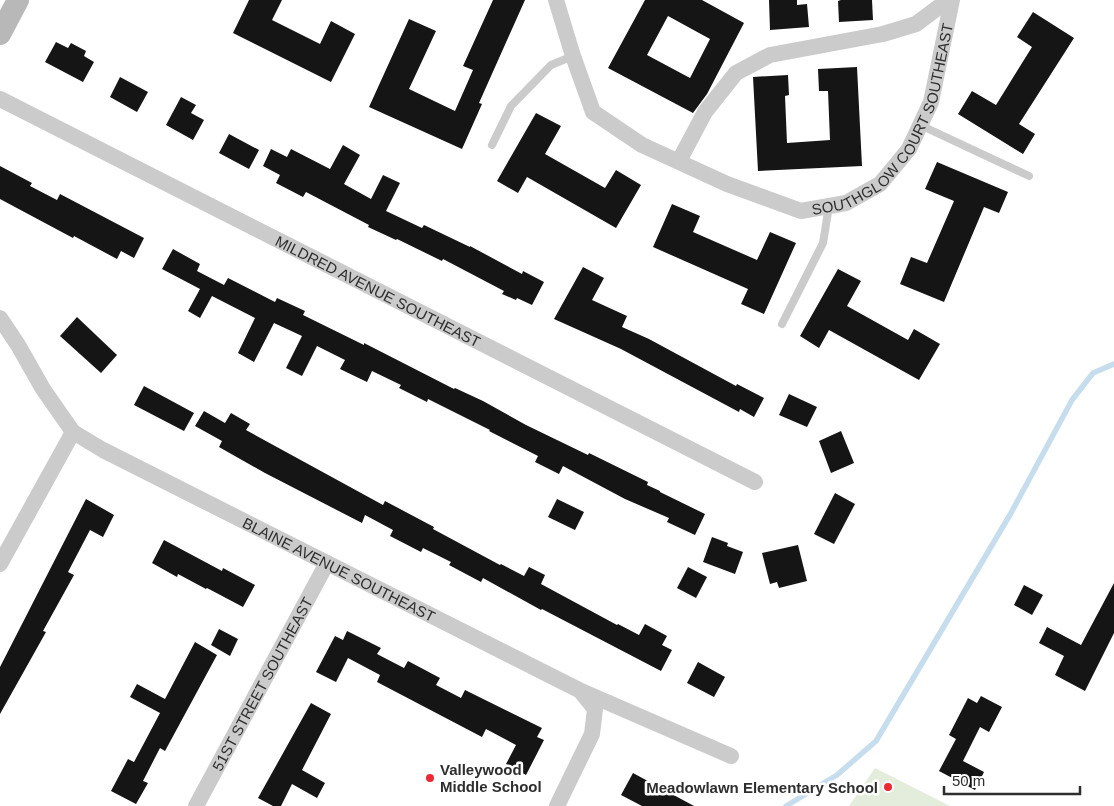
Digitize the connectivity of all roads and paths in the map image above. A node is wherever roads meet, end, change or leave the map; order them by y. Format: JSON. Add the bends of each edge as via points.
{"nodes":[{"id":1,"x":18,"y":0,"type":"edge"},
{"id":2,"x":556,"y":0,"type":"edge"},
{"id":3,"x":948,"y":0,"type":"edge"},
{"id":4,"x":952,"y":0,"type":"edge"},
{"id":5,"x":0,"y":34,"type":"edge"},
{"id":6,"x":573,"y":56,"type":"junction"},
{"id":7,"x":0,"y":99,"type":"edge"},
{"id":8,"x":920,"y":125,"type":"junction"},
{"id":9,"x":492,"y":145,"type":"dead end"},
{"id":10,"x":679,"y":161,"type":"junction"},
{"id":11,"x":1029,"y":176,"type":"dead end"},
{"id":12,"x":829,"y":206,"type":"junction"},
{"id":13,"x":0,"y":318,"type":"edge"},
{"id":14,"x":782,"y":324,"type":"dead end"},
{"id":15,"x":73,"y":432,"type":"junction"},
{"id":16,"x":755,"y":482,"type":"dead end"},
{"id":17,"x":327,"y":563,"type":"junction"},
{"id":18,"x":0,"y":564,"type":"edge"},
{"id":19,"x":579,"y":690,"type":"junction"},
{"id":20,"x":732,"y":756,"type":"dead end"},
{"id":21,"x":196,"y":806,"type":"edge"},
{"id":22,"x":557,"y":806,"type":"edge"}],
"edges":[{"from":1,"to":5,"type":"main road"},
{"from":2,"to":6,"type":"street","name":"SOUTHGLOW COURT SOUTHEAST"},
{"from":3,"to":10,"type":"street","name":"SOUTHGLOW COURT SOUTHEAST","via":[[916,24],[882,34],[770,55],[736,73],[705,112]]},
{"from":4,"to":8,"type":"street","name":"SOUTHGLOW COURT SOUTHEAST","via":[[931,102]]},
{"from":6,"to":9,"type":"lane","via":[[551,65],[511,106]]},
{"from":6,"to":10,"type":"street","name":"SOUTHGLOW COURT SOUTHEAST","via":[[593,112],[642,145]]},
{"from":7,"to":16,"type":"street","name":"MILDRED AVENUE SOUTHEAST"},
{"from":8,"to":11,"type":"lane"},
{"from":8,"to":12,"type":"street","name":"SOUTHGLOW COURT SOUTHEAST","via":[[909,148],[880,184],[846,203]]},
{"from":10,"to":12,"type":"street","name":"SOUTHGLOW COURT SOUTHEAST","via":[[727,184],[801,211]]},
{"from":12,"to":14,"type":"lane","via":[[823,243]]},
{"from":13,"to":15,"type":"street","name":"BLAINE AVENUE SOUTHEAST"},
{"from":15,"to":17,"type":"street","name":"BLAINE AVENUE SOUTHEAST"},
{"from":15,"to":18,"type":"street"},
{"from":17,"to":19,"type":"street","name":"BLAINE AVENUE SOUTHEAST"},
{"from":17,"to":21,"type":"street","name":"51ST STREET SOUTHEAST"},
{"from":19,"to":20,"type":"street","name":"BLAINE AVENUE SOUTHEAST"},
{"from":19,"to":22,"type":"street","via":[[595,709],[592,734]]}]}
